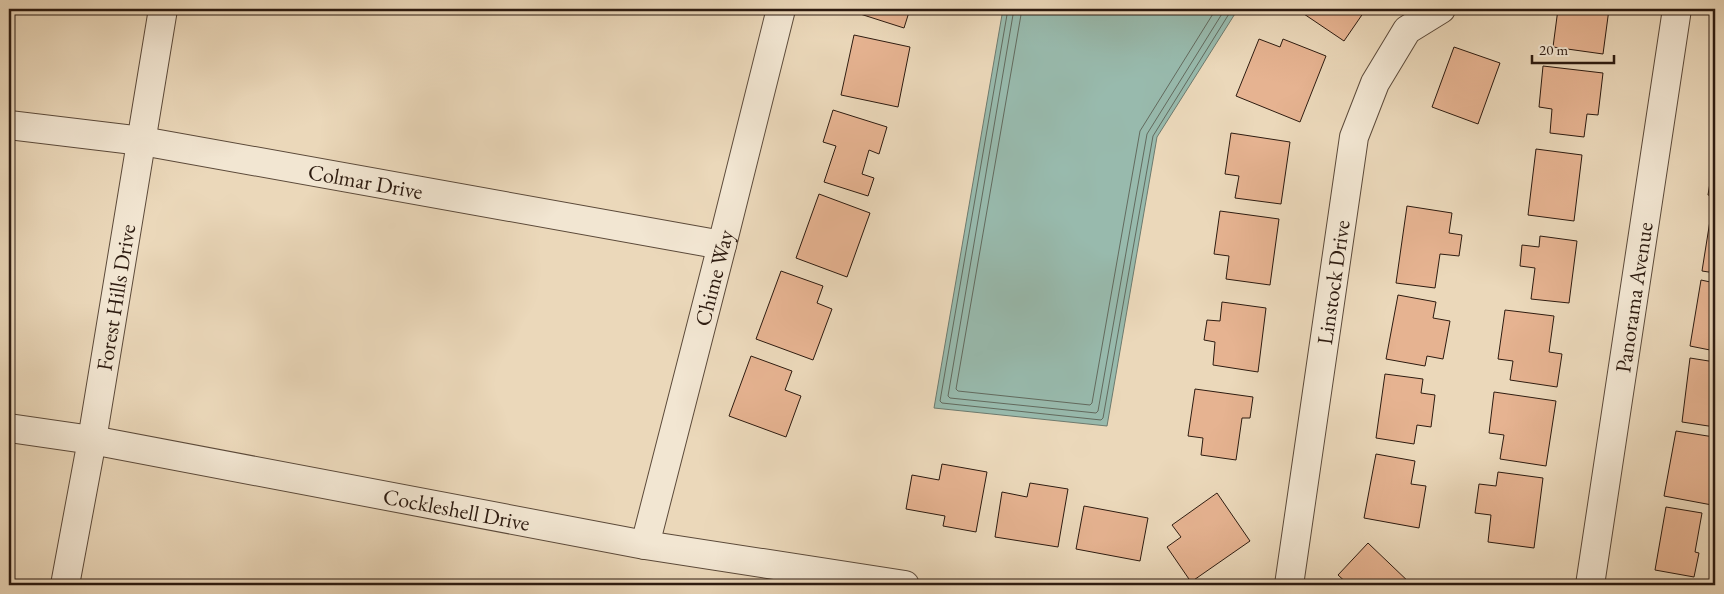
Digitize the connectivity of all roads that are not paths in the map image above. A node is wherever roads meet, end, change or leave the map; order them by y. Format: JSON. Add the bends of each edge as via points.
{"nodes":[{"id":1,"x":163,"y":9,"type":"edge"},
{"id":2,"x":781,"y":9,"type":"edge"},
{"id":3,"x":1442,"y":9,"type":"edge"},
{"id":4,"x":1677,"y":9,"type":"edge"},
{"id":5,"x":9,"y":125,"type":"edge"},
{"id":6,"x":142,"y":141,"type":"junction"},
{"id":7,"x":722,"y":245,"type":"junction"},
{"id":8,"x":9,"y":428,"type":"edge"},
{"id":9,"x":92,"y":440,"type":"junction"},
{"id":10,"x":645,"y":545,"type":"junction"},
{"id":11,"x":65,"y":585,"type":"edge"},
{"id":12,"x":905,"y":585,"type":"edge"},
{"id":13,"x":1289,"y":585,"type":"edge"},
{"id":14,"x":1590,"y":585,"type":"edge"}],
"edges":[{"from":1,"to":6,"type":"street","name":"Forest Hills Drive"},
{"from":2,"to":7,"type":"street","name":"Chime Way"},
{"from":3,"to":13,"type":"street","name":"Linstock Drive","via":[[1407,30],[1375,84],[1354,137]]},
{"from":4,"to":14,"type":"street","name":"Panorama Avenue"},
{"from":5,"to":6,"type":"street","name":"Colmar Drive"},
{"from":6,"to":7,"type":"street","name":"Colmar Drive"},
{"from":6,"to":9,"type":"street","name":"Forest Hills Drive"},
{"from":7,"to":10,"type":"street","name":"Chime Way"},
{"from":8,"to":9,"type":"street","name":"Cockleshell Drive"},
{"from":9,"to":10,"type":"street","name":"Cockleshell Drive"},
{"from":9,"to":11,"type":"street","name":"Forest Hills Drive"},
{"from":10,"to":12,"type":"street","name":"Cockleshell Drive"}]}
